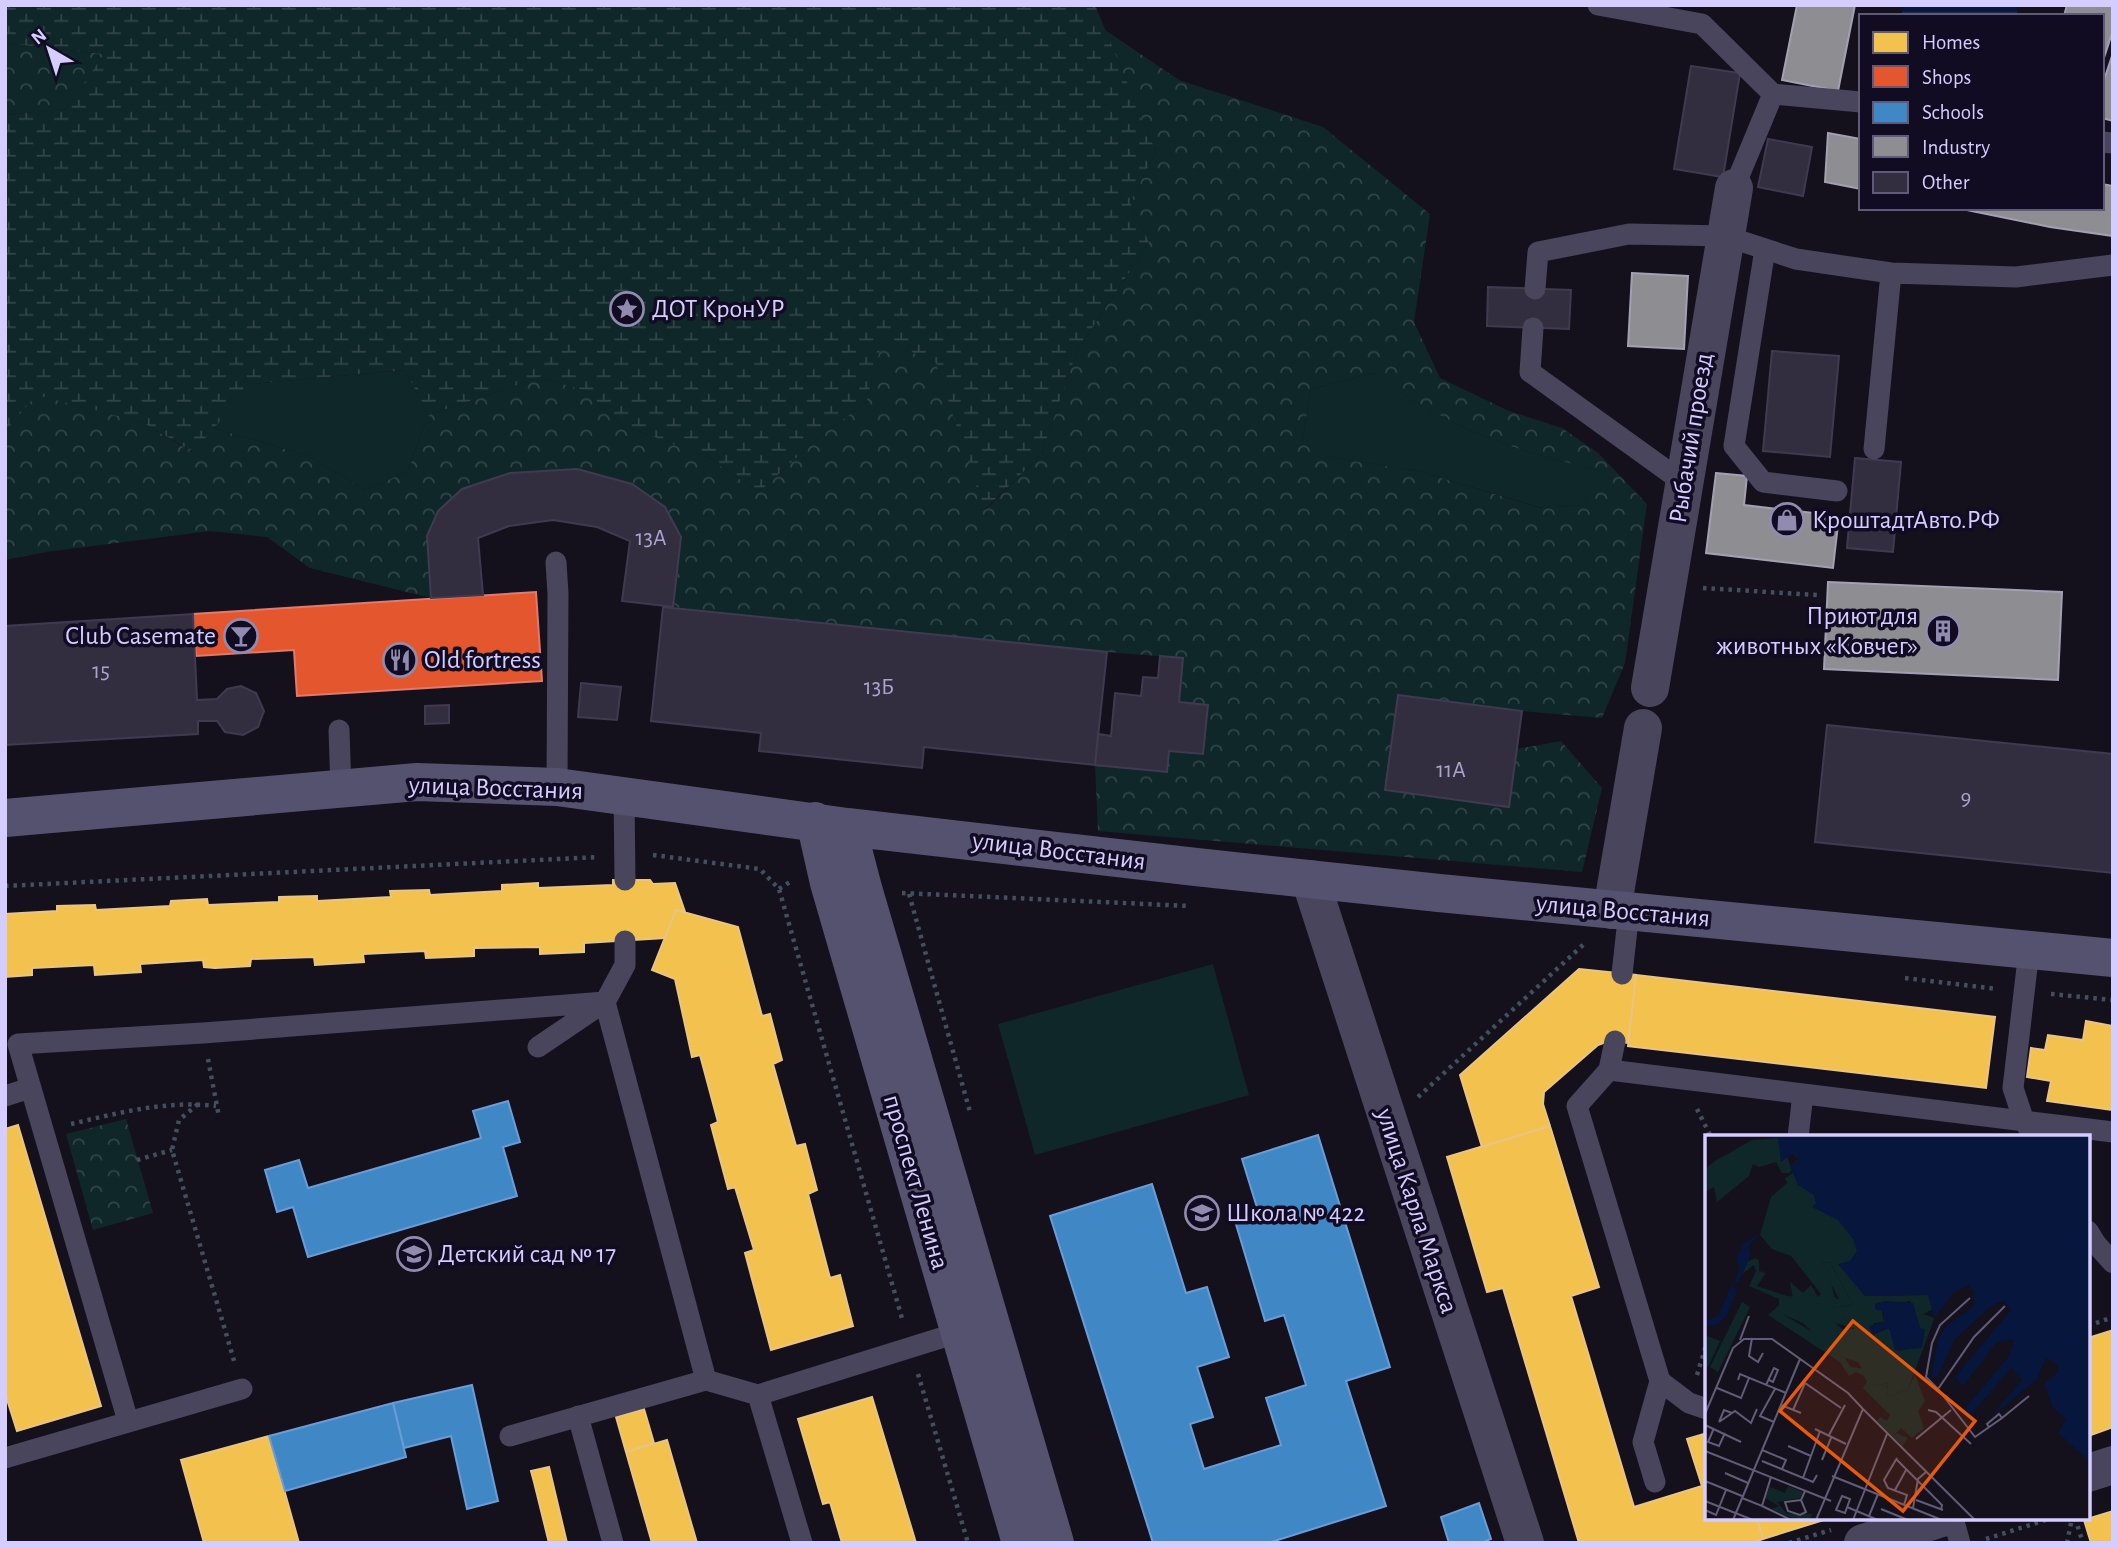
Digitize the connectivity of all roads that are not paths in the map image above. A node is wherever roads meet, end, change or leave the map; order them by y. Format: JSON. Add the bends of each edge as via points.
{"nodes":[{"id":1,"x":1598,"y":5,"type":"edge"},
{"id":2,"x":1773,"y":94,"type":"junction"},
{"id":3,"x":1859,"y":102,"type":"edge"},
{"id":4,"x":1734,"y":188,"type":"joint"},
{"id":5,"x":1725,"y":236,"type":"junction"},
{"id":6,"x":1765,"y":248,"type":"junction"},
{"id":7,"x":2113,"y":265,"type":"edge"},
{"id":8,"x":1891,"y":273,"type":"junction"},
{"id":9,"x":1535,"y":289,"type":"dead end"},
{"id":10,"x":1533,"y":328,"type":"dead end"},
{"id":11,"x":1874,"y":449,"type":"dead end"},
{"id":12,"x":1684,"y":483,"type":"junction"},
{"id":13,"x":1837,"y":491,"type":"dead end"},
{"id":14,"x":556,"y":562,"type":"dead end"},
{"id":15,"x":339,"y":730,"type":"dead end"},
{"id":16,"x":557,"y":787,"type":"junction"},
{"id":17,"x":341,"y":789,"type":"junction"},
{"id":18,"x":624,"y":795,"type":"junction"},
{"id":19,"x":5,"y":818,"type":"edge"},
{"id":20,"x":831,"y":824,"type":"junction"},
{"id":21,"x":1310,"y":879,"type":"junction"},
{"id":22,"x":625,"y":880,"type":"dead end"},
{"id":23,"x":1621,"y":911,"type":"junction"},
{"id":24,"x":625,"y":941,"type":"dead end"},
{"id":25,"x":2029,"y":950,"type":"junction"},
{"id":26,"x":2113,"y":957,"type":"edge"},
{"id":27,"x":1622,"y":974,"type":"dead end"},
{"id":28,"x":605,"y":1002,"type":"junction"},
{"id":29,"x":1615,"y":1041,"type":"dead end"},
{"id":30,"x":538,"y":1047,"type":"dead end"},
{"id":31,"x":1609,"y":1070,"type":"junction"},
{"id":32,"x":30,"y":1088,"type":"junction"},
{"id":33,"x":1803,"y":1094,"type":"junction"},
{"id":34,"x":5,"y":1096,"type":"edge"},
{"id":35,"x":2029,"y":1129,"type":"edge"},
{"id":36,"x":2113,"y":1132,"type":"edge"},
{"id":37,"x":1798,"y":1135,"type":"edge"},
{"id":38,"x":2090,"y":1235,"type":"edge"},
{"id":39,"x":2113,"y":1263,"type":"edge"},
{"id":40,"x":960,"y":1332,"type":"junction"},
{"id":41,"x":706,"y":1380,"type":"junction"},
{"id":42,"x":1660,"y":1381,"type":"junction"},
{"id":43,"x":242,"y":1389,"type":"road end"},
{"id":44,"x":758,"y":1395,"type":"junction"},
{"id":45,"x":1705,"y":1408,"type":"edge"},
{"id":46,"x":578,"y":1416,"type":"junction"},
{"id":47,"x":128,"y":1421,"type":"junction"},
{"id":48,"x":510,"y":1436,"type":"dead end"},
{"id":49,"x":5,"y":1458,"type":"edge"},
{"id":50,"x":2113,"y":1465,"type":"edge"},
{"id":51,"x":2090,"y":1472,"type":"edge"},
{"id":52,"x":1655,"y":1482,"type":"dead end"},
{"id":53,"x":1936,"y":1520,"type":"edge"},
{"id":54,"x":1954,"y":1520,"type":"edge"},
{"id":55,"x":613,"y":1543,"type":"edge"},
{"id":56,"x":802,"y":1543,"type":"edge"},
{"id":57,"x":1021,"y":1543,"type":"edge"},
{"id":58,"x":1055,"y":1543,"type":"edge"},
{"id":59,"x":1525,"y":1543,"type":"edge"},
{"id":60,"x":1863,"y":1543,"type":"edge"},
{"id":61,"x":1960,"y":1543,"type":"edge"}],
"edges":[{"from":1,"to":2,"type":"lane","via":[[1702,24]]},
{"from":2,"to":3,"type":"lane"},
{"from":2,"to":4,"type":"lane"},
{"from":4,"to":5,"type":"street","name":"Рыбачий проезд"},
{"from":5,"to":6,"type":"lane"},
{"from":5,"to":9,"type":"lane","via":[[1629,234],[1538,252]]},
{"from":5,"to":12,"type":"street","name":"Рыбачий проезд"},
{"from":6,"to":8,"type":"lane","via":[[1796,259]]},
{"from":6,"to":13,"type":"lane","via":[[1734,446],[1763,482]]},
{"from":7,"to":8,"type":"lane","via":[[2016,277]]},
{"from":8,"to":11,"type":"lane"},
{"from":10,"to":12,"type":"lane","via":[[1530,372]]},
{"from":12,"to":23,"type":"street","name":"Рыбачий проезд","via":[[1646,708]]},
{"from":14,"to":16,"type":"lane"},
{"from":15,"to":17,"type":"lane"},
{"from":16,"to":17,"type":"main road","name":"улица Восстания","via":[[417,782]]},
{"from":16,"to":18,"type":"main road","name":"улица Восстания"},
{"from":17,"to":19,"type":"main road","name":"улица Восстания"},
{"from":18,"to":20,"type":"main road","name":"улица Восстания"},
{"from":18,"to":22,"type":"lane"},
{"from":20,"to":21,"type":"main road","name":"улица Восстания"},
{"from":20,"to":40,"type":"main road","name":"проспект Ленина","via":[[833,896]]},
{"from":20,"to":58,"type":"main road","name":"проспект Ленина","via":[[863,888]]},
{"from":21,"to":23,"type":"main road","name":"улица Восстания"},
{"from":21,"to":59,"type":"street","name":"улица Карла Маркса"},
{"from":23,"to":25,"type":"main road","name":"улица Восстания"},
{"from":23,"to":27,"type":"lane"},
{"from":24,"to":28,"type":"lane","via":[[625,965]]},
{"from":25,"to":26,"type":"main road","name":"улица Восстания"},
{"from":25,"to":35,"type":"lane","via":[[2013,1088]]},
{"from":28,"to":30,"type":"lane"},
{"from":28,"to":32,"type":"lane","via":[[18,1044]]},
{"from":28,"to":41,"type":"lane"},
{"from":29,"to":31,"type":"lane"},
{"from":31,"to":33,"type":"lane"},
{"from":31,"to":42,"type":"lane","via":[[1577,1106]]},
{"from":32,"to":34,"type":"lane"},
{"from":32,"to":47,"type":"lane"},
{"from":33,"to":35,"type":"lane"},
{"from":33,"to":37,"type":"lane"},
{"from":35,"to":36,"type":"lane"},
{"from":38,"to":39,"type":"lane"},
{"from":40,"to":44,"type":"lane"},
{"from":40,"to":57,"type":"main road","name":"проспект Ленина"},
{"from":41,"to":44,"type":"lane"},
{"from":41,"to":46,"type":"lane"},
{"from":42,"to":45,"type":"lane","via":[[1689,1403]]},
{"from":42,"to":52,"type":"lane","via":[[1643,1442]]},
{"from":43,"to":47,"type":"lane"},
{"from":44,"to":56,"type":"lane"},
{"from":46,"to":48,"type":"lane"},
{"from":46,"to":55,"type":"lane"},
{"from":47,"to":49,"type":"lane"},
{"from":50,"to":51,"type":"street"},
{"from":53,"to":60,"type":"street"},
{"from":54,"to":61,"type":"lane"}]}
